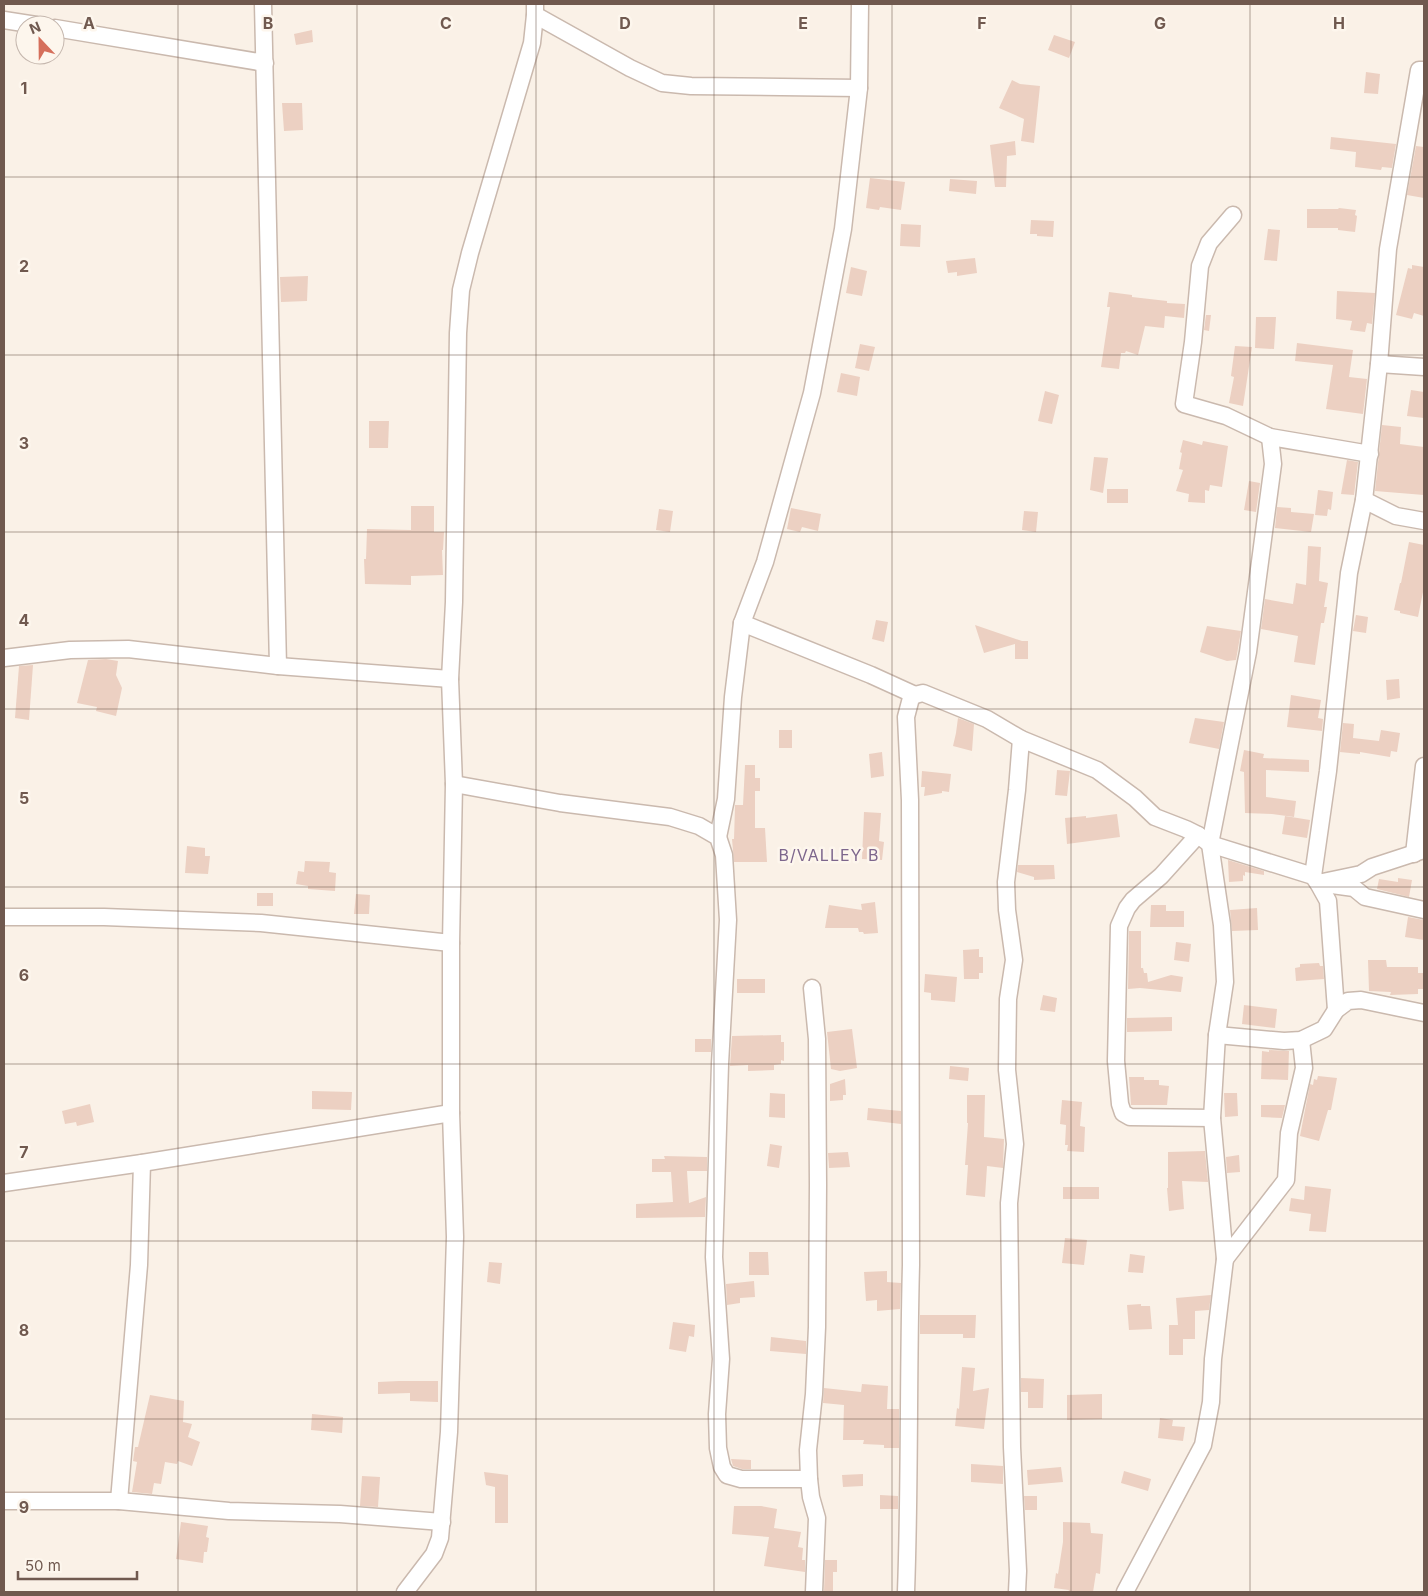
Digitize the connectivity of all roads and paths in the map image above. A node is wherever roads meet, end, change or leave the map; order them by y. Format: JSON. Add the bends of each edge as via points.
{"nodes":[{"id":1,"x":263,"y":4,"type":"edge"},
{"id":2,"x":860,"y":4,"type":"edge"},
{"id":3,"x":535,"y":9,"type":"edge"},
{"id":4,"x":65,"y":30,"type":"edge"},
{"id":5,"x":265,"y":63,"type":"junction"},
{"id":6,"x":1424,"y":70,"type":"edge"},
{"id":7,"x":859,"y":88,"type":"junction"},
{"id":8,"x":1233,"y":215,"type":"dead end"},
{"id":9,"x":1379,"y":364,"type":"junction"},
{"id":10,"x":1424,"y":366,"type":"edge"},
{"id":11,"x":1270,"y":437,"type":"junction"},
{"id":12,"x":1370,"y":454,"type":"junction"},
{"id":13,"x":1364,"y":500,"type":"junction"},
{"id":14,"x":1424,"y":521,"type":"edge"},
{"id":15,"x":742,"y":622,"type":"junction"},
{"id":16,"x":4,"y":658,"type":"edge"},
{"id":17,"x":278,"y":666,"type":"junction"},
{"id":18,"x":450,"y":679,"type":"junction"},
{"id":19,"x":915,"y":695,"type":"junction"},
{"id":20,"x":1021,"y":738,"type":"junction"},
{"id":21,"x":1424,"y":766,"type":"edge"},
{"id":22,"x":454,"y":784,"type":"junction"},
{"id":23,"x":718,"y":837,"type":"junction"},
{"id":24,"x":1204,"y":840,"type":"junction"},
{"id":25,"x":1419,"y":852,"type":"edge"},
{"id":26,"x":1316,"y":880,"type":"junction"},
{"id":27,"x":1424,"y":910,"type":"edge"},
{"id":28,"x":4,"y":917,"type":"edge"},
{"id":29,"x":451,"y":943,"type":"junction"},
{"id":30,"x":812,"y":988,"type":"dead end"},
{"id":31,"x":1336,"y":1010,"type":"junction"},
{"id":32,"x":1424,"y":1013,"type":"edge"},
{"id":33,"x":1218,"y":1035,"type":"junction"},
{"id":34,"x":1301,"y":1040,"type":"junction"},
{"id":35,"x":451,"y":1113,"type":"junction"},
{"id":36,"x":1212,"y":1118,"type":"junction"},
{"id":37,"x":142,"y":1163,"type":"junction"},
{"id":38,"x":4,"y":1184,"type":"edge"},
{"id":39,"x":1226,"y":1259,"type":"junction"},
{"id":40,"x":809,"y":1478,"type":"junction"},
{"id":41,"x":4,"y":1501,"type":"edge"},
{"id":42,"x":119,"y":1501,"type":"junction"},
{"id":43,"x":442,"y":1522,"type":"junction"},
{"id":44,"x":405,"y":1592,"type":"edge"},
{"id":45,"x":814,"y":1592,"type":"edge"},
{"id":46,"x":906,"y":1592,"type":"edge"},
{"id":47,"x":1017,"y":1592,"type":"edge"},
{"id":48,"x":1125,"y":1592,"type":"edge"}],
"edges":[{"from":1,"to":5,"type":"street"},
{"from":2,"to":7,"type":"street"},
{"from":3,"to":7,"type":"street","via":[[630,68],[662,83]]},
{"from":3,"to":18,"type":"street","via":[[532,43],[461,290]]},
{"from":4,"to":5,"type":"street"},
{"from":5,"to":17,"type":"street"},
{"from":6,"to":9,"type":"street","via":[[1419,70],[1388,249]]},
{"from":7,"to":15,"type":"street","via":[[843,229],[812,393],[765,562]]},
{"from":8,"to":11,"type":"street","via":[[1209,243],[1200,266],[1184,404],[1226,416]]},
{"from":9,"to":10,"type":"street"},
{"from":9,"to":12,"type":"street"},
{"from":11,"to":12,"type":"street"},
{"from":11,"to":24,"type":"street","via":[[1272,464],[1248,652]]},
{"from":12,"to":13,"type":"street"},
{"from":13,"to":14,"type":"street","via":[[1396,516]]},
{"from":13,"to":26,"type":"street","via":[[1349,573]]},
{"from":15,"to":19,"type":"street"},
{"from":15,"to":23,"type":"street","via":[[726,799]]},
{"from":16,"to":17,"type":"street","via":[[70,650],[128,649]]},
{"from":17,"to":18,"type":"street"},
{"from":18,"to":22,"type":"street"},
{"from":19,"to":20,"type":"street","via":[[923,693],[978,715]]},
{"from":19,"to":46,"type":"street","via":[[911,698],[906,717],[910,800],[911,1265],[910,1500]]},
{"from":20,"to":24,"type":"street","via":[[1097,770],[1156,817]]},
{"from":20,"to":47,"type":"street","via":[[1006,882],[1014,960],[1008,999],[1007,1070],[1015,1144],[1009,1204]]},
{"from":21,"to":25,"type":"street"},
{"from":22,"to":23,"type":"street","via":[[560,803],[670,817],[699,826]]},
{"from":22,"to":29,"type":"street"},
{"from":23,"to":40,"type":"street","via":[[724,855],[728,920],[714,1257],[721,1359],[718,1448],[727,1475],[741,1479]]},
{"from":24,"to":26,"type":"street"},
{"from":24,"to":33,"type":"street","via":[[1222,925],[1225,982]]},
{"from":24,"to":36,"type":"street","via":[[1133,900],[1121,918],[1116,1061],[1120,1104],[1123,1113],[1130,1118]]},
{"from":25,"to":26,"type":"street","via":[[1372,867],[1361,874]]},
{"from":26,"to":27,"type":"street","via":[[1354,888],[1365,897]]},
{"from":26,"to":31,"type":"street","via":[[1328,901]]},
{"from":28,"to":29,"type":"street","via":[[104,916],[262,924]]},
{"from":29,"to":35,"type":"street"},
{"from":30,"to":40,"type":"street","via":[[817,1039],[818,1194],[817,1327]]},
{"from":31,"to":32,"type":"street","via":[[1348,1001],[1361,1000]]},
{"from":31,"to":34,"type":"street","via":[[1324,1029]]},
{"from":33,"to":34,"type":"street"},
{"from":33,"to":36,"type":"street"},
{"from":34,"to":39,"type":"street","via":[[1304,1068],[1289,1133],[1286,1180]]},
{"from":35,"to":37,"type":"street"},
{"from":35,"to":43,"type":"street","via":[[455,1238],[449,1432]]},
{"from":36,"to":39,"type":"street"},
{"from":37,"to":38,"type":"street"},
{"from":37,"to":42,"type":"street","via":[[139,1265]]},
{"from":39,"to":48,"type":"street","via":[[1211,1402],[1203,1445]]},
{"from":40,"to":45,"type":"street","via":[[817,1518]]},
{"from":41,"to":42,"type":"street"},
{"from":42,"to":43,"type":"street","via":[[230,1512],[340,1514]]},
{"from":43,"to":44,"type":"street","via":[[434,1554]]}]}
